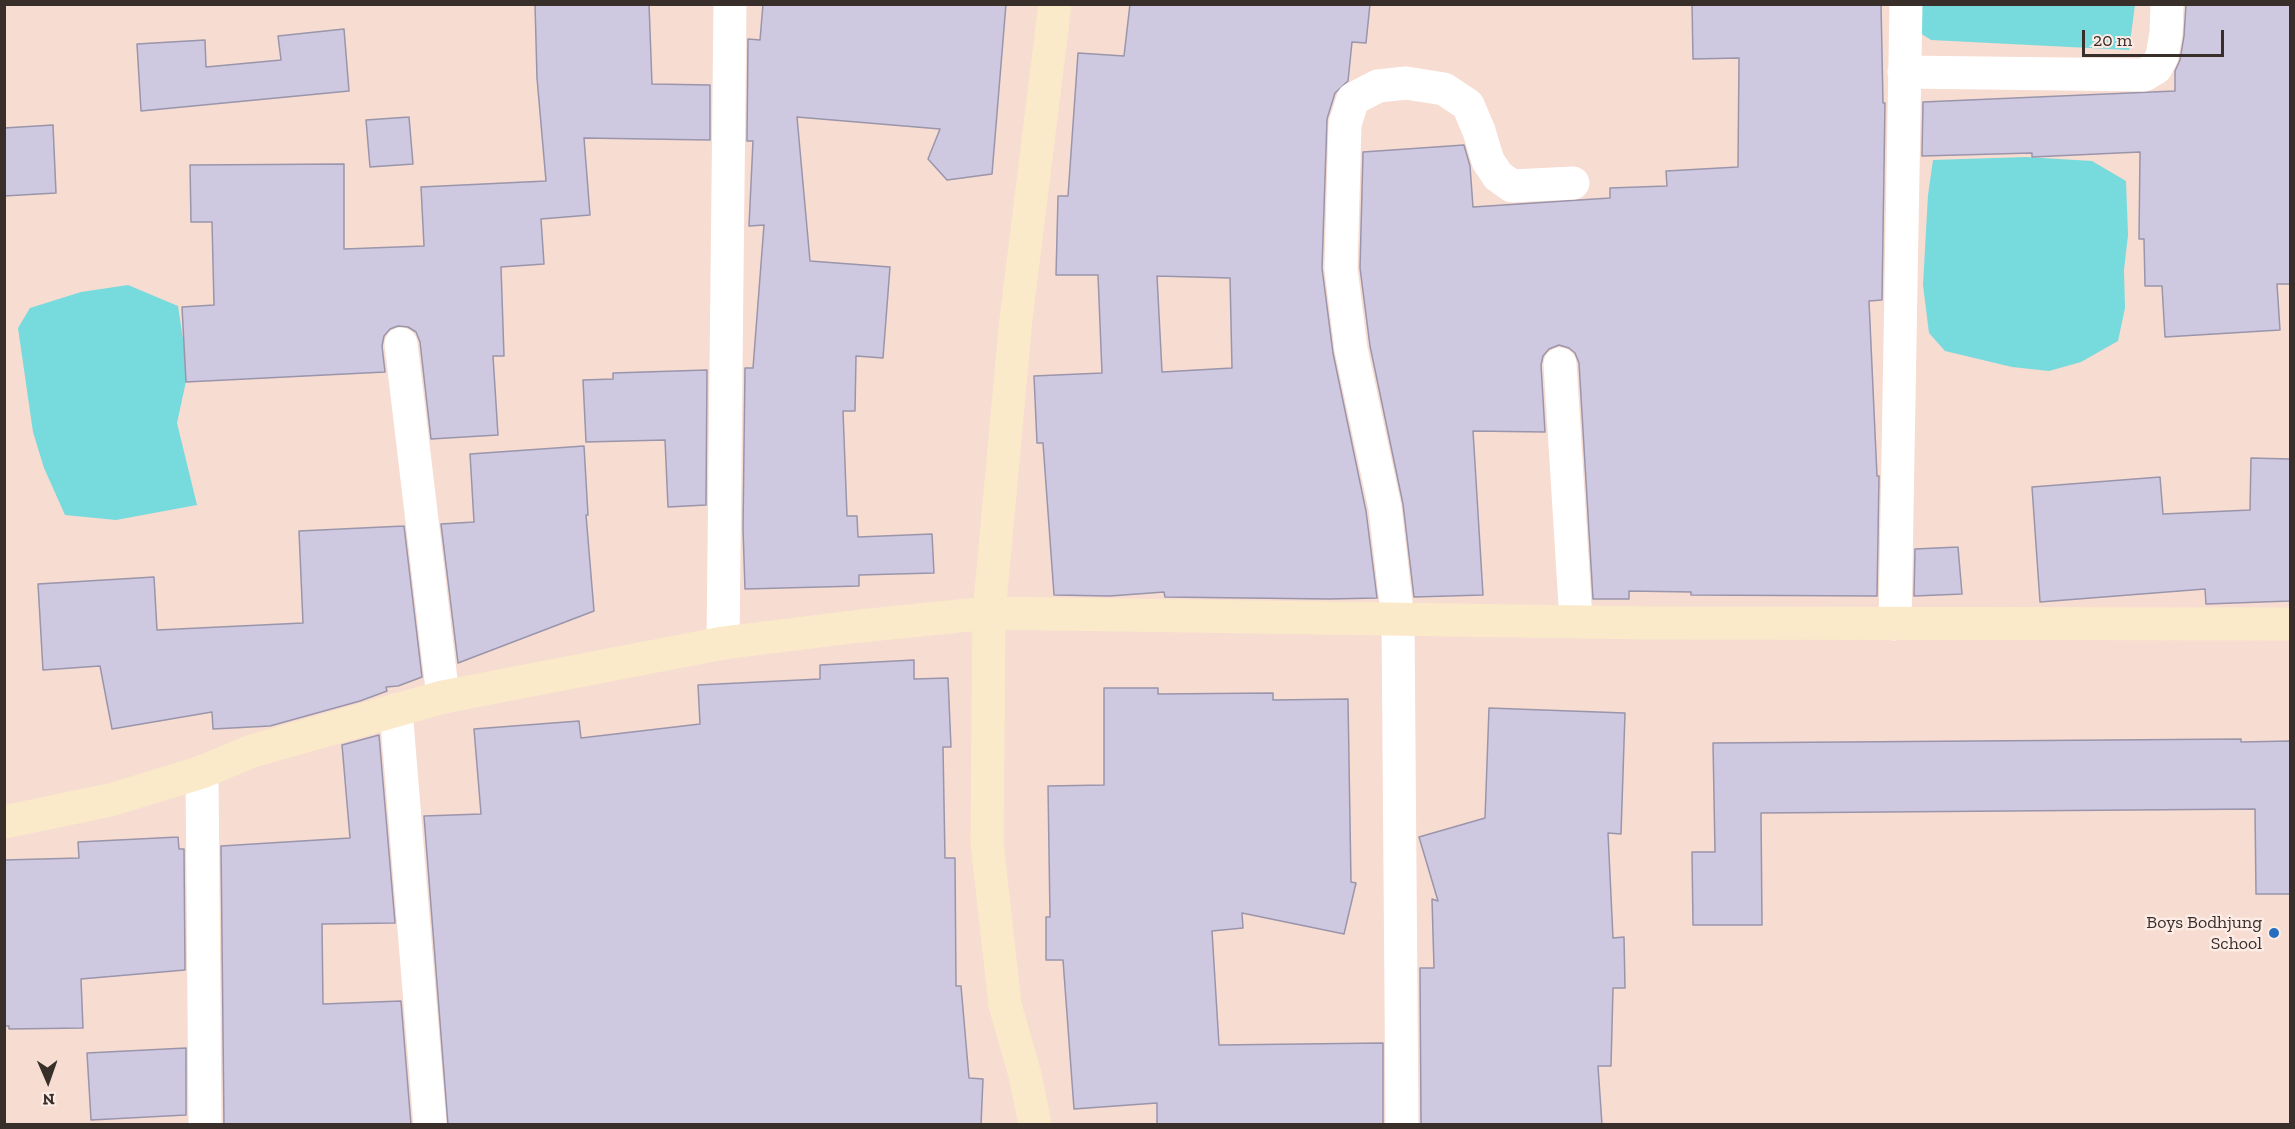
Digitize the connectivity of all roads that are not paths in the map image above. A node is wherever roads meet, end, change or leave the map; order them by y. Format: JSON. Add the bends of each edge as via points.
{"nodes":[{"id":1,"x":730,"y":4,"type":"edge"},
{"id":2,"x":1055,"y":4,"type":"edge"},
{"id":3,"x":1906,"y":4,"type":"edge"},
{"id":4,"x":2167,"y":4,"type":"edge"},
{"id":5,"x":1904,"y":72,"type":"junction"},
{"id":6,"x":1573,"y":183,"type":"dead end"},
{"id":7,"x":401,"y":344,"type":"dead end"},
{"id":8,"x":1560,"y":364,"type":"dead end"},
{"id":9,"x":989,"y":613,"type":"junction"},
{"id":10,"x":1398,"y":620,"type":"junction"},
{"id":11,"x":1576,"y":621,"type":"junction"},
{"id":12,"x":1895,"y":624,"type":"junction"},
{"id":13,"x":2290,"y":624,"type":"edge"},
{"id":14,"x":723,"y":643,"type":"junction"},
{"id":15,"x":443,"y":697,"type":"junction"},
{"id":16,"x":396,"y":710,"type":"junction"},
{"id":17,"x":202,"y":772,"type":"junction"},
{"id":18,"x":4,"y":822,"type":"edge"},
{"id":19,"x":205,"y":1125,"type":"edge"},
{"id":20,"x":430,"y":1125,"type":"edge"},
{"id":21,"x":1035,"y":1125,"type":"edge"},
{"id":22,"x":1402,"y":1125,"type":"edge"}],
"edges":[{"from":1,"to":14,"type":"street"},
{"from":2,"to":9,"type":"street","via":[[1016,319]]},
{"from":3,"to":5,"type":"street"},
{"from":4,"to":5,"type":"street","via":[[2162,56],[2156,68],[2144,75]]},
{"from":5,"to":12,"type":"street"},
{"from":6,"to":10,"type":"street","via":[[1512,186],[1498,176],[1488,161],[1468,105],[1444,89],[1406,83],[1378,86],[1353,99],[1345,124],[1341,269],[1351,349],[1385,508]]},
{"from":7,"to":15,"type":"street"},
{"from":8,"to":11,"type":"street"},
{"from":9,"to":10,"type":"street"},
{"from":9,"to":14,"type":"street"},
{"from":9,"to":21,"type":"street","via":[[987,843],[1005,1005]]},
{"from":10,"to":11,"type":"street"},
{"from":10,"to":22,"type":"street"},
{"from":11,"to":12,"type":"street"},
{"from":12,"to":13,"type":"street"},
{"from":14,"to":15,"type":"street"},
{"from":15,"to":16,"type":"street"},
{"from":16,"to":17,"type":"street","via":[[252,751]]},
{"from":16,"to":20,"type":"street"},
{"from":17,"to":18,"type":"street","via":[[110,800]]},
{"from":17,"to":19,"type":"street"}]}
